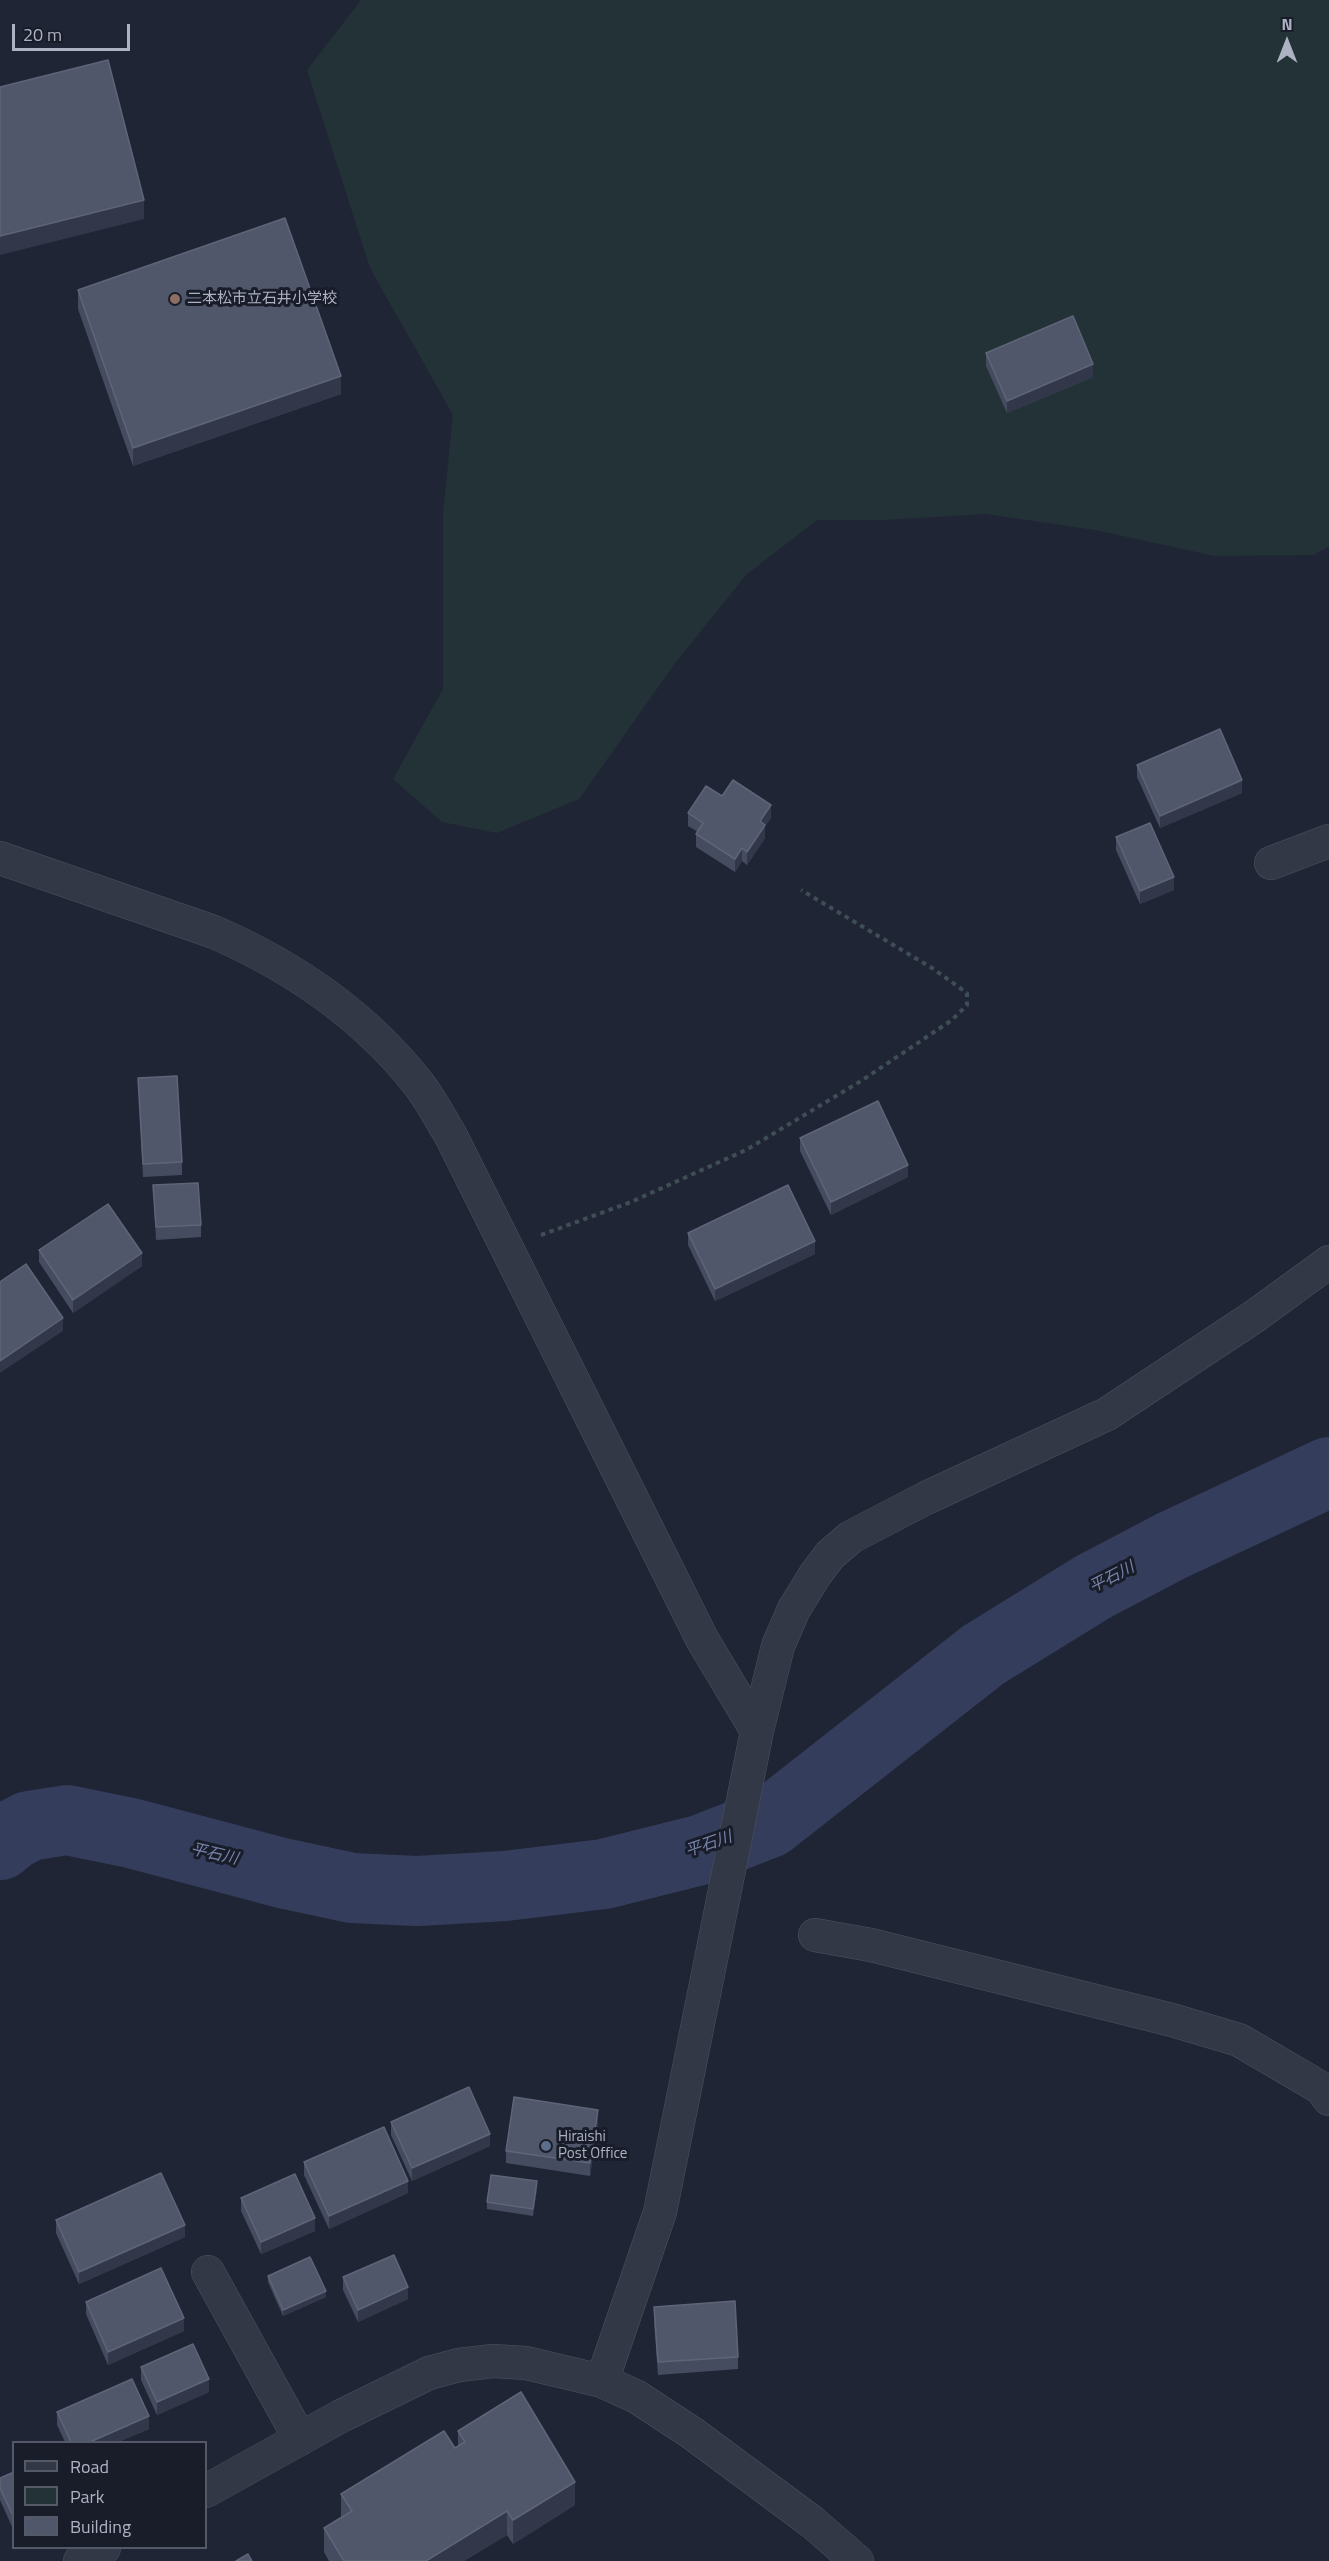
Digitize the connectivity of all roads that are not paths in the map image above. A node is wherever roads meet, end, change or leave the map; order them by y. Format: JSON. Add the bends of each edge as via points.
{"nodes":[{"id":1,"x":1329,"y":841,"type":"edge"},
{"id":2,"x":0,"y":858,"type":"edge"},
{"id":3,"x":1271,"y":863,"type":"dead end"},
{"id":4,"x":1329,"y":1262,"type":"edge"},
{"id":5,"x":757,"y":1731,"type":"junction"},
{"id":6,"x":815,"y":1935,"type":"dead end"},
{"id":7,"x":1329,"y":2099,"type":"edge"},
{"id":8,"x":208,"y":2272,"type":"dead end"},
{"id":9,"x":602,"y":2381,"type":"junction"},
{"id":10,"x":300,"y":2439,"type":"junction"},
{"id":11,"x":207,"y":2490,"type":"edge"},
{"id":12,"x":101,"y":2549,"type":"edge"},
{"id":13,"x":80,"y":2561,"type":"edge"},
{"id":14,"x":857,"y":2561,"type":"edge"}],
"edges":[{"from":1,"to":3,"type":"street"},
{"from":2,"to":5,"type":"street","via":[[214,932],[283,966],[338,1002],[418,1083],[451,1136],[702,1639]]},
{"from":4,"to":5,"type":"street","via":[[1256,1316],[1107,1414],[851,1537],[830,1555],[794,1609],[778,1647]]},
{"from":5,"to":9,"type":"street","via":[[660,2212]]},
{"from":6,"to":7,"type":"street","via":[[871,1945],[1239,2040],[1321,2088]]},
{"from":8,"to":10,"type":"street"},
{"from":9,"to":10,"type":"street","via":[[526,2363],[459,2365],[429,2373]]},
{"from":9,"to":14,"type":"street","via":[[637,2397],[692,2433],[812,2522]]},
{"from":10,"to":11,"type":"street"},
{"from":12,"to":13,"type":"street"}]}
